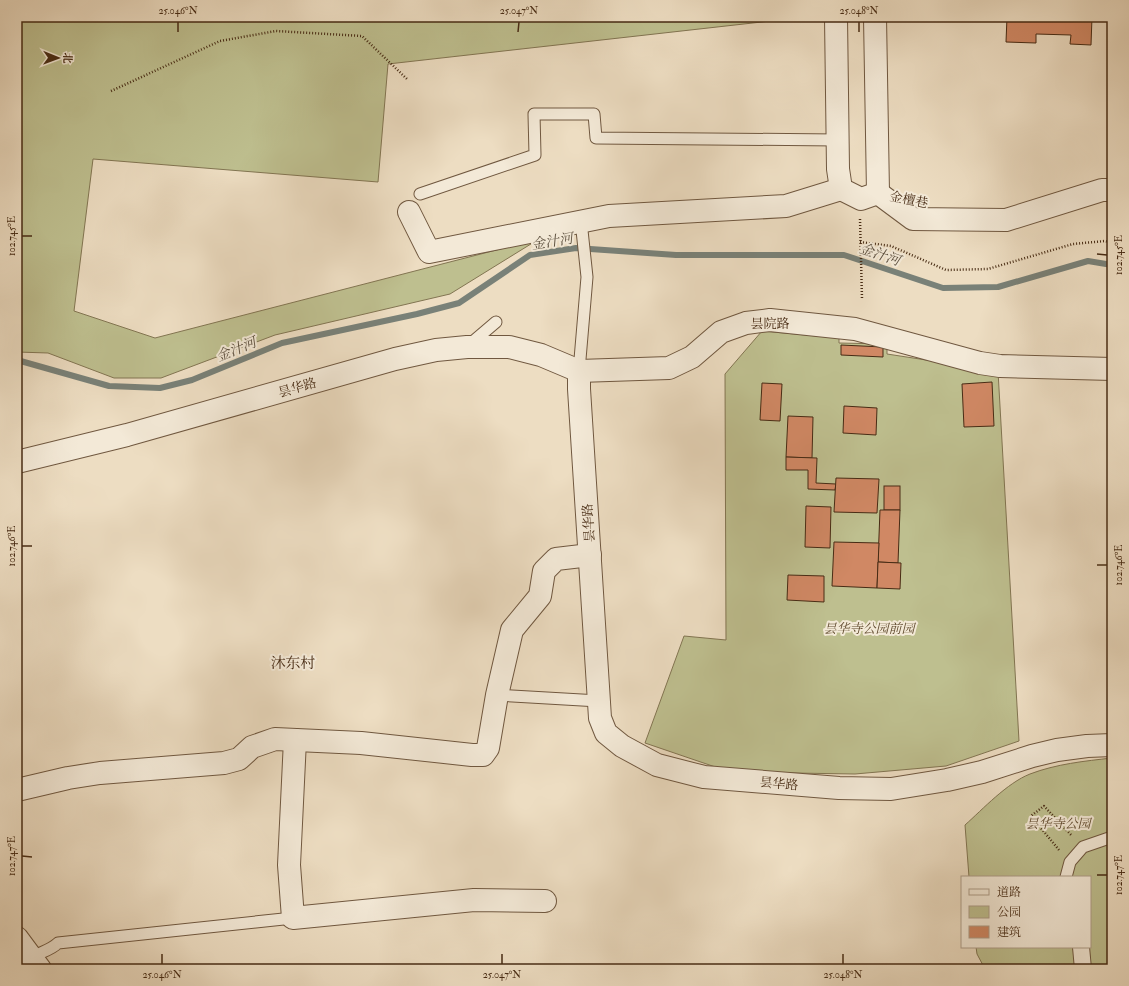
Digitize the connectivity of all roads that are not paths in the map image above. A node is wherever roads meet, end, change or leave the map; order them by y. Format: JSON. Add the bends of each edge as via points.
{"nodes":[{"id":1,"x":836,"y":17,"type":"edge"},
{"id":2,"x":875,"y":17,"type":"edge"},
{"id":3,"x":838,"y":140,"type":"junction"},
{"id":4,"x":1112,"y":176,"type":"edge"},
{"id":5,"x":841,"y":188,"type":"junction"},
{"id":6,"x":1112,"y":190,"type":"edge"},
{"id":7,"x":878,"y":193,"type":"junction"},
{"id":8,"x":414,"y":203,"type":"joint"},
{"id":9,"x":581,"y":221,"type":"junction"},
{"id":10,"x":496,"y":322,"type":"dead end"},
{"id":11,"x":467,"y":347,"type":"junction"},
{"id":12,"x":1112,"y":369,"type":"edge"},
{"id":13,"x":579,"y":371,"type":"junction"},
{"id":14,"x":17,"y":462,"type":"edge"},
{"id":15,"x":590,"y":555,"type":"junction"},
{"id":16,"x":497,"y":695,"type":"junction"},
{"id":17,"x":599,"y":701,"type":"junction"},
{"id":18,"x":295,"y":740,"type":"junction"},
{"id":19,"x":1112,"y":745,"type":"edge"},
{"id":20,"x":17,"y":790,"type":"edge"},
{"id":21,"x":1112,"y":836,"type":"edge"},
{"id":22,"x":1066,"y":876,"type":"edge"},
{"id":23,"x":544,"y":901,"type":"dead end"},
{"id":24,"x":293,"y":918,"type":"junction"},
{"id":25,"x":17,"y":938,"type":"edge"},
{"id":26,"x":1081,"y":948,"type":"edge"},
{"id":27,"x":36,"y":963,"type":"edge"},
{"id":28,"x":1083,"y":969,"type":"edge"}],
"edges":[{"from":1,"to":3,"type":"street"},
{"from":2,"to":7,"type":"street"},
{"from":3,"to":5,"type":"street"},
{"from":3,"to":8,"type":"lane","via":[[596,138],[594,114],[534,114],[535,155]]},
{"from":4,"to":7,"type":"street","name":"金檀巷","via":[[1103,175],[1004,204],[922,204]]},
{"from":5,"to":7,"type":"street","via":[[861,199]]},
{"from":5,"to":9,"type":"street","via":[[786,206],[609,216]]},
{"from":6,"to":7,"type":"street","name":"金檀巷","via":[[1102,190],[1006,220],[913,219]]},
{"from":8,"to":9,"type":"street","via":[[430,252]]},
{"from":9,"to":13,"type":"lane","via":[[587,277]]},
{"from":10,"to":11,"type":"lane"},
{"from":11,"to":13,"type":"street","name":"昙华路","via":[[509,347],[541,355]]},
{"from":11,"to":14,"type":"street","name":"昙华路","via":[[436,350],[395,359],[127,435]]},
{"from":12,"to":13,"type":"street","name":"昙院路","via":[[1000,366],[980,363],[855,329],[770,320],[746,323],[721,332],[692,357],[669,368]]},
{"from":13,"to":15,"type":"street","name":"昙华路"},
{"from":15,"to":16,"type":"street","via":[[556,559],[544,571],[540,596],[512,630]]},
{"from":15,"to":17,"type":"street","name":"昙华路"},
{"from":16,"to":17,"type":"lane"},
{"from":16,"to":18,"type":"street","via":[[488,748],[483,754]]},
{"from":17,"to":19,"type":"street","name":"昙华路","via":[[600,718],[606,733],[622,746],[657,765],[712,778],[839,788],[891,789],[975,774],[1057,750]]},
{"from":18,"to":20,"type":"street","via":[[275,739],[252,747],[239,759],[224,763],[100,773]]},
{"from":18,"to":24,"type":"street","via":[[289,865]]},
{"from":21,"to":22,"type":"lane","via":[[1083,847],[1070,862]]},
{"from":23,"to":24,"type":"street","via":[[474,900]]},
{"from":24,"to":27,"type":"lane","via":[[58,943],[41,952]]},
{"from":25,"to":27,"type":"street"},
{"from":26,"to":28,"type":"street"}]}
